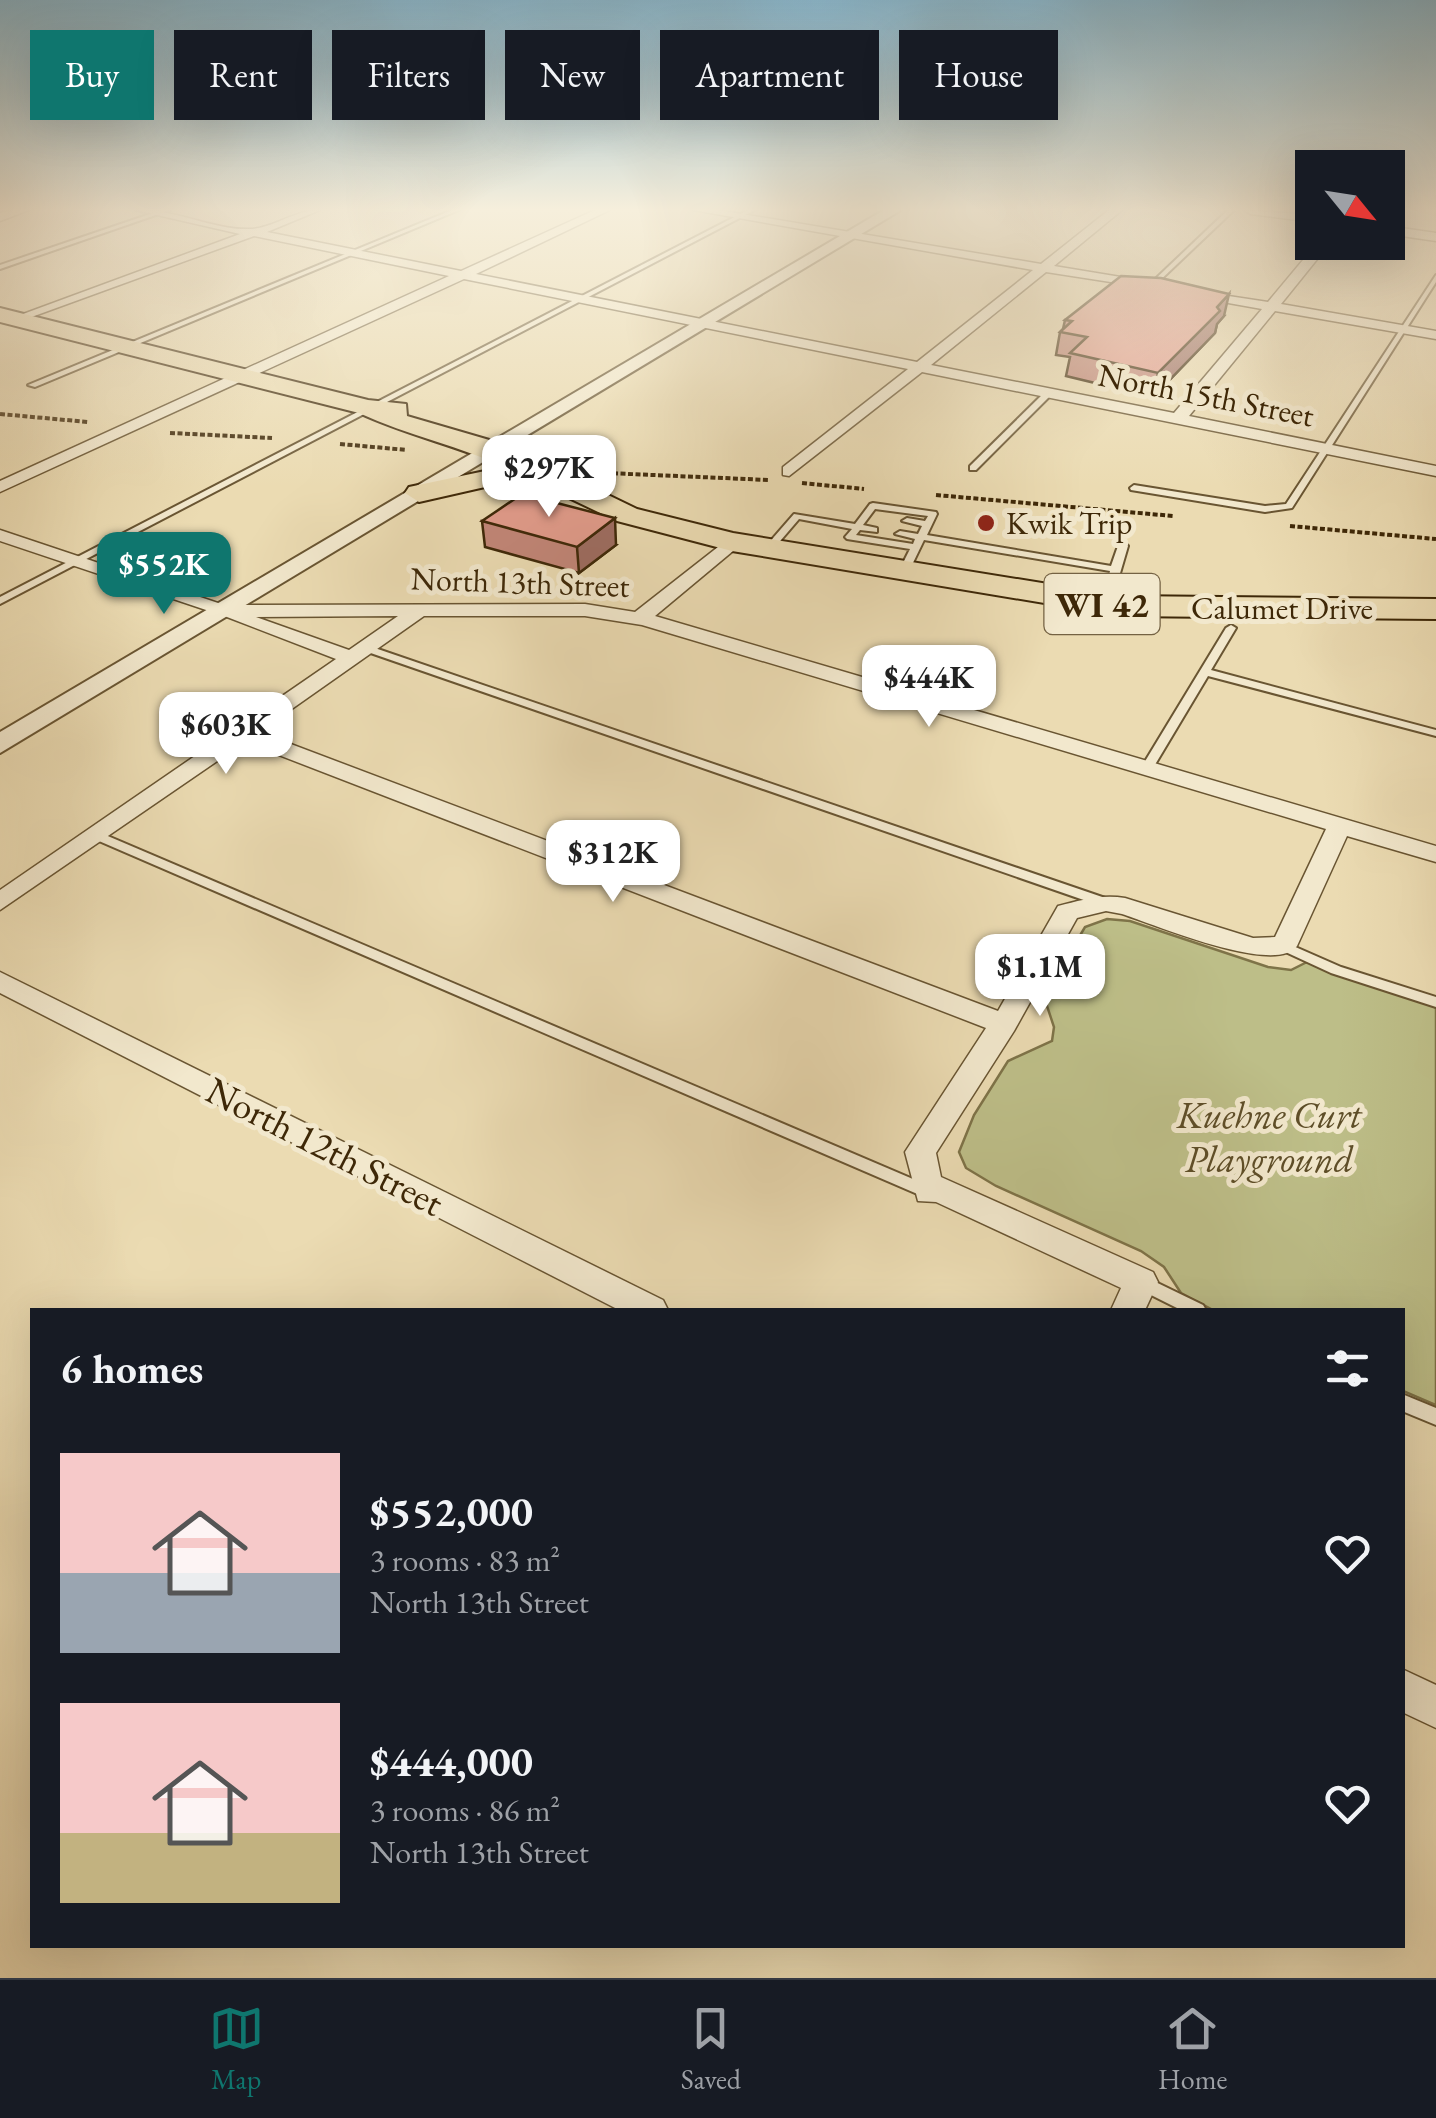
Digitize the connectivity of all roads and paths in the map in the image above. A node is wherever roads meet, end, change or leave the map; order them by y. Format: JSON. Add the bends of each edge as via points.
{"nodes":[{"id":1,"x":56,"y":302,"type":"edge"},
{"id":2,"x":231,"y":302,"type":"edge"},
{"id":3,"x":403,"y":302,"type":"edge"},
{"id":4,"x":570,"y":302,"type":"edge"},
{"id":5,"x":599,"y":302,"type":"edge"},
{"id":6,"x":739,"y":302,"type":"edge"},
{"id":7,"x":1000,"y":302,"type":"edge"},
{"id":8,"x":1244,"y":302,"type":"edge"},
{"id":9,"x":1275,"y":302,"type":"edge"},
{"id":10,"x":1421,"y":302,"type":"edge"},
{"id":11,"x":1271,"y":307,"type":"junction"},
{"id":12,"x":6,"y":320,"type":"edge"},
{"id":13,"x":702,"y":324,"type":"junction"},
{"id":14,"x":1404,"y":329,"type":"junction"},
{"id":15,"x":1436,"y":335,"type":"edge"},
{"id":16,"x":124,"y":346,"type":"junction"},
{"id":17,"x":918,"y":368,"type":"junction"},
{"id":18,"x":242,"y":376,"type":"junction"},
{"id":19,"x":32,"y":385,"type":"dead end"},
{"id":20,"x":1048,"y":394,"type":"junction"},
{"id":21,"x":368,"y":408,"type":"junction"},
{"id":22,"x":0,"y":414,"type":"edge"},
{"id":23,"x":1178,"y":419,"type":"junction"},
{"id":24,"x":129,"y":428,"type":"junction"},
{"id":25,"x":305,"y":441,"type":"junction"},
{"id":26,"x":503,"y":443,"type":"junction"},
{"id":27,"x":1325,"y":449,"type":"junction"},
{"id":28,"x":415,"y":451,"type":"dead end"},
{"id":29,"x":973,"y":468,"type":"dead end"},
{"id":30,"x":1436,"y":471,"type":"edge"},
{"id":31,"x":607,"y":473,"type":"dead end"},
{"id":32,"x":792,"y":477,"type":"joint"},
{"id":33,"x":775,"y":481,"type":"dead end"},
{"id":34,"x":556,"y":484,"type":"junction"},
{"id":35,"x":0,"y":488,"type":"edge"},
{"id":36,"x":1134,"y":488,"type":"dead end"},
{"id":37,"x":870,"y":490,"type":"dead end"},
{"id":38,"x":419,"y":493,"type":"junction"},
{"id":39,"x":927,"y":494,"type":"dead end"},
{"id":40,"x":867,"y":515,"type":"junction"},
{"id":41,"x":1178,"y":516,"type":"dead end"},
{"id":42,"x":882,"y":518,"type":"dead end"},
{"id":43,"x":907,"y":521,"type":"dead end"},
{"id":44,"x":928,"y":524,"type":"junction"},
{"id":45,"x":1278,"y":525,"type":"dead end"},
{"id":46,"x":857,"y":527,"type":"junction"},
{"id":47,"x":874,"y":530,"type":"dead end"},
{"id":48,"x":900,"y":534,"type":"dead end"},
{"id":49,"x":0,"y":536,"type":"edge"},
{"id":50,"x":1436,"y":538,"type":"edge"},
{"id":51,"x":732,"y":542,"type":"junction"},
{"id":52,"x":772,"y":545,"type":"junction"},
{"id":53,"x":1123,"y":546,"type":"dead end"},
{"id":54,"x":914,"y":551,"type":"junction"},
{"id":55,"x":76,"y":561,"type":"junction"},
{"id":56,"x":1115,"y":569,"type":"junction"},
{"id":57,"x":0,"y":600,"type":"edge"},
{"id":58,"x":1106,"y":604,"type":"junction"},
{"id":59,"x":422,"y":609,"type":"junction"},
{"id":60,"x":1436,"y":609,"type":"edge"},
{"id":61,"x":222,"y":611,"type":"junction"},
{"id":62,"x":640,"y":618,"type":"junction"},
{"id":63,"x":1231,"y":628,"type":"dead end"},
{"id":64,"x":359,"y":653,"type":"junction"},
{"id":65,"x":1205,"y":672,"type":"junction"},
{"id":66,"x":1436,"y":732,"type":"edge"},
{"id":67,"x":243,"y":734,"type":"junction"},
{"id":68,"x":0,"y":744,"type":"edge"},
{"id":69,"x":1147,"y":768,"type":"junction"},
{"id":70,"x":1340,"y":825,"type":"junction"},
{"id":71,"x":96,"y":835,"type":"junction"},
{"id":72,"x":1436,"y":854,"type":"edge"},
{"id":73,"x":0,"y":902,"type":"edge"},
{"id":74,"x":1106,"y":903,"type":"junction"},
{"id":75,"x":1284,"y":946,"type":"junction"},
{"id":76,"x":0,"y":981,"type":"edge"},
{"id":77,"x":1436,"y":1002,"type":"edge"},
{"id":78,"x":1004,"y":1024,"type":"junction"},
{"id":79,"x":929,"y":1192,"type":"junction"},
{"id":80,"x":1141,"y":1282,"type":"junction"},
{"id":81,"x":646,"y":1308,"type":"edge"},
{"id":82,"x":1129,"y":1308,"type":"edge"},
{"id":83,"x":1192,"y":1308,"type":"edge"},
{"id":84,"x":1405,"y":1403,"type":"edge"},
{"id":85,"x":1436,"y":1416,"type":"edge"},
{"id":86,"x":1405,"y":1692,"type":"edge"},
{"id":87,"x":1436,"y":1707,"type":"edge"}],
"edges":[{"from":1,"to":12,"type":"street"},
{"from":2,"to":16,"type":"lane"},
{"from":3,"to":18,"type":"street"},
{"from":4,"to":21,"type":"lane"},
{"from":5,"to":13,"type":"street","name":"North 15th Street"},
{"from":6,"to":13,"type":"street"},
{"from":7,"to":17,"type":"street"},
{"from":8,"to":11,"type":"street"},
{"from":9,"to":11,"type":"street"},
{"from":10,"to":14,"type":"lane"},
{"from":11,"to":14,"type":"street"},
{"from":11,"to":23,"type":"street"},
{"from":12,"to":16,"type":"main road","number":"WI 42"},
{"from":13,"to":17,"type":"street","name":"North 15th Street"},
{"from":13,"to":26,"type":"street"},
{"from":14,"to":15,"type":"street"},
{"from":14,"to":27,"type":"lane"},
{"from":16,"to":18,"type":"main road","number":"WI 42"},
{"from":16,"to":19,"type":"lane"},
{"from":17,"to":20,"type":"street","name":"North 15th Street"},
{"from":17,"to":32,"type":"street"},
{"from":18,"to":21,"type":"main road","number":"WI 42"},
{"from":18,"to":24,"type":"street"},
{"from":20,"to":23,"type":"street","name":"North 15th Street"},
{"from":20,"to":29,"type":"lane"},
{"from":21,"to":25,"type":"lane"},
{"from":21,"to":26,"type":"main road","number":"WI 42","via":[[406,410]]},
{"from":22,"to":24,"type":"path"},
{"from":23,"to":27,"type":"street","name":"North 15th Street"},
{"from":24,"to":25,"type":"path"},
{"from":24,"to":35,"type":"street"},
{"from":25,"to":28,"type":"path"},
{"from":25,"to":55,"type":"lane"},
{"from":26,"to":34,"type":"main road","number":"WI 42"},
{"from":26,"to":38,"type":"street"},
{"from":26,"to":52,"type":"main road","number":"WI 42","via":[[644,504]]},
{"from":27,"to":30,"type":"street","name":"North 15th Street"},
{"from":27,"to":36,"type":"lane","via":[[1285,508]]},
{"from":31,"to":33,"type":"path"},
{"from":32,"to":37,"type":"path"},
{"from":34,"to":38,"type":"main road","via":[[485,479]]},
{"from":34,"to":51,"type":"main road","number":"WI 42","via":[[656,526]]},
{"from":38,"to":61,"type":"street"},
{"from":39,"to":41,"type":"path"},
{"from":40,"to":42,"type":"lane"},
{"from":40,"to":44,"type":"lane","via":[[873,506],[933,514]]},
{"from":40,"to":46,"type":"lane"},
{"from":43,"to":44,"type":"lane"},
{"from":44,"to":54,"type":"lane"},
{"from":45,"to":50,"type":"path"},
{"from":46,"to":47,"type":"lane"},
{"from":46,"to":52,"type":"lane","via":[[797,516]]},
{"from":46,"to":54,"type":"lane","via":[[850,536]]},
{"from":48,"to":54,"type":"lane"},
{"from":49,"to":55,"type":"street","name":"North 13th Street"},
{"from":51,"to":52,"type":"main road","number":"WI 42"},
{"from":51,"to":62,"type":"street"},
{"from":52,"to":54,"type":"main road","name":"Calumet Drive","number":"WI 42"},
{"from":53,"to":56,"type":"lane"},
{"from":54,"to":56,"type":"lane"},
{"from":54,"to":58,"type":"main road","name":"Calumet Drive","number":"WI 42"},
{"from":55,"to":57,"type":"lane"},
{"from":55,"to":61,"type":"street","name":"North 13th Street"},
{"from":56,"to":58,"type":"lane"},
{"from":58,"to":60,"type":"main road","name":"Calumet Drive","number":"WI 42"},
{"from":59,"to":61,"type":"street","name":"North 13th Street"},
{"from":59,"to":62,"type":"street","name":"North 13th Street","via":[[585,610]]},
{"from":59,"to":64,"type":"street"},
{"from":61,"to":64,"type":"street"},
{"from":61,"to":68,"type":"street"},
{"from":62,"to":69,"type":"street","name":"North 13th Street"},
{"from":63,"to":65,"type":"lane"},
{"from":64,"to":67,"type":"street"},
{"from":64,"to":74,"type":"lane"},
{"from":65,"to":66,"type":"lane"},
{"from":65,"to":69,"type":"lane"},
{"from":67,"to":71,"type":"street"},
{"from":67,"to":78,"type":"street"},
{"from":69,"to":70,"type":"street","name":"North 13th Street"},
{"from":70,"to":72,"type":"street","name":"North 13th Street"},
{"from":70,"to":75,"type":"street"},
{"from":71,"to":73,"type":"street"},
{"from":71,"to":79,"type":"lane"},
{"from":74,"to":75,"type":"street","via":[[1252,948]]},
{"from":74,"to":78,"type":"street","via":[[1067,912]]},
{"from":75,"to":77,"type":"lane"},
{"from":76,"to":81,"type":"street","name":"North 12th Street"},
{"from":78,"to":79,"type":"street","via":[[920,1152]]},
{"from":79,"to":80,"type":"street","via":[[936,1188]]},
{"from":80,"to":82,"type":"street"},
{"from":80,"to":83,"type":"lane"},
{"from":84,"to":85,"type":"lane"},
{"from":86,"to":87,"type":"street"}]}
